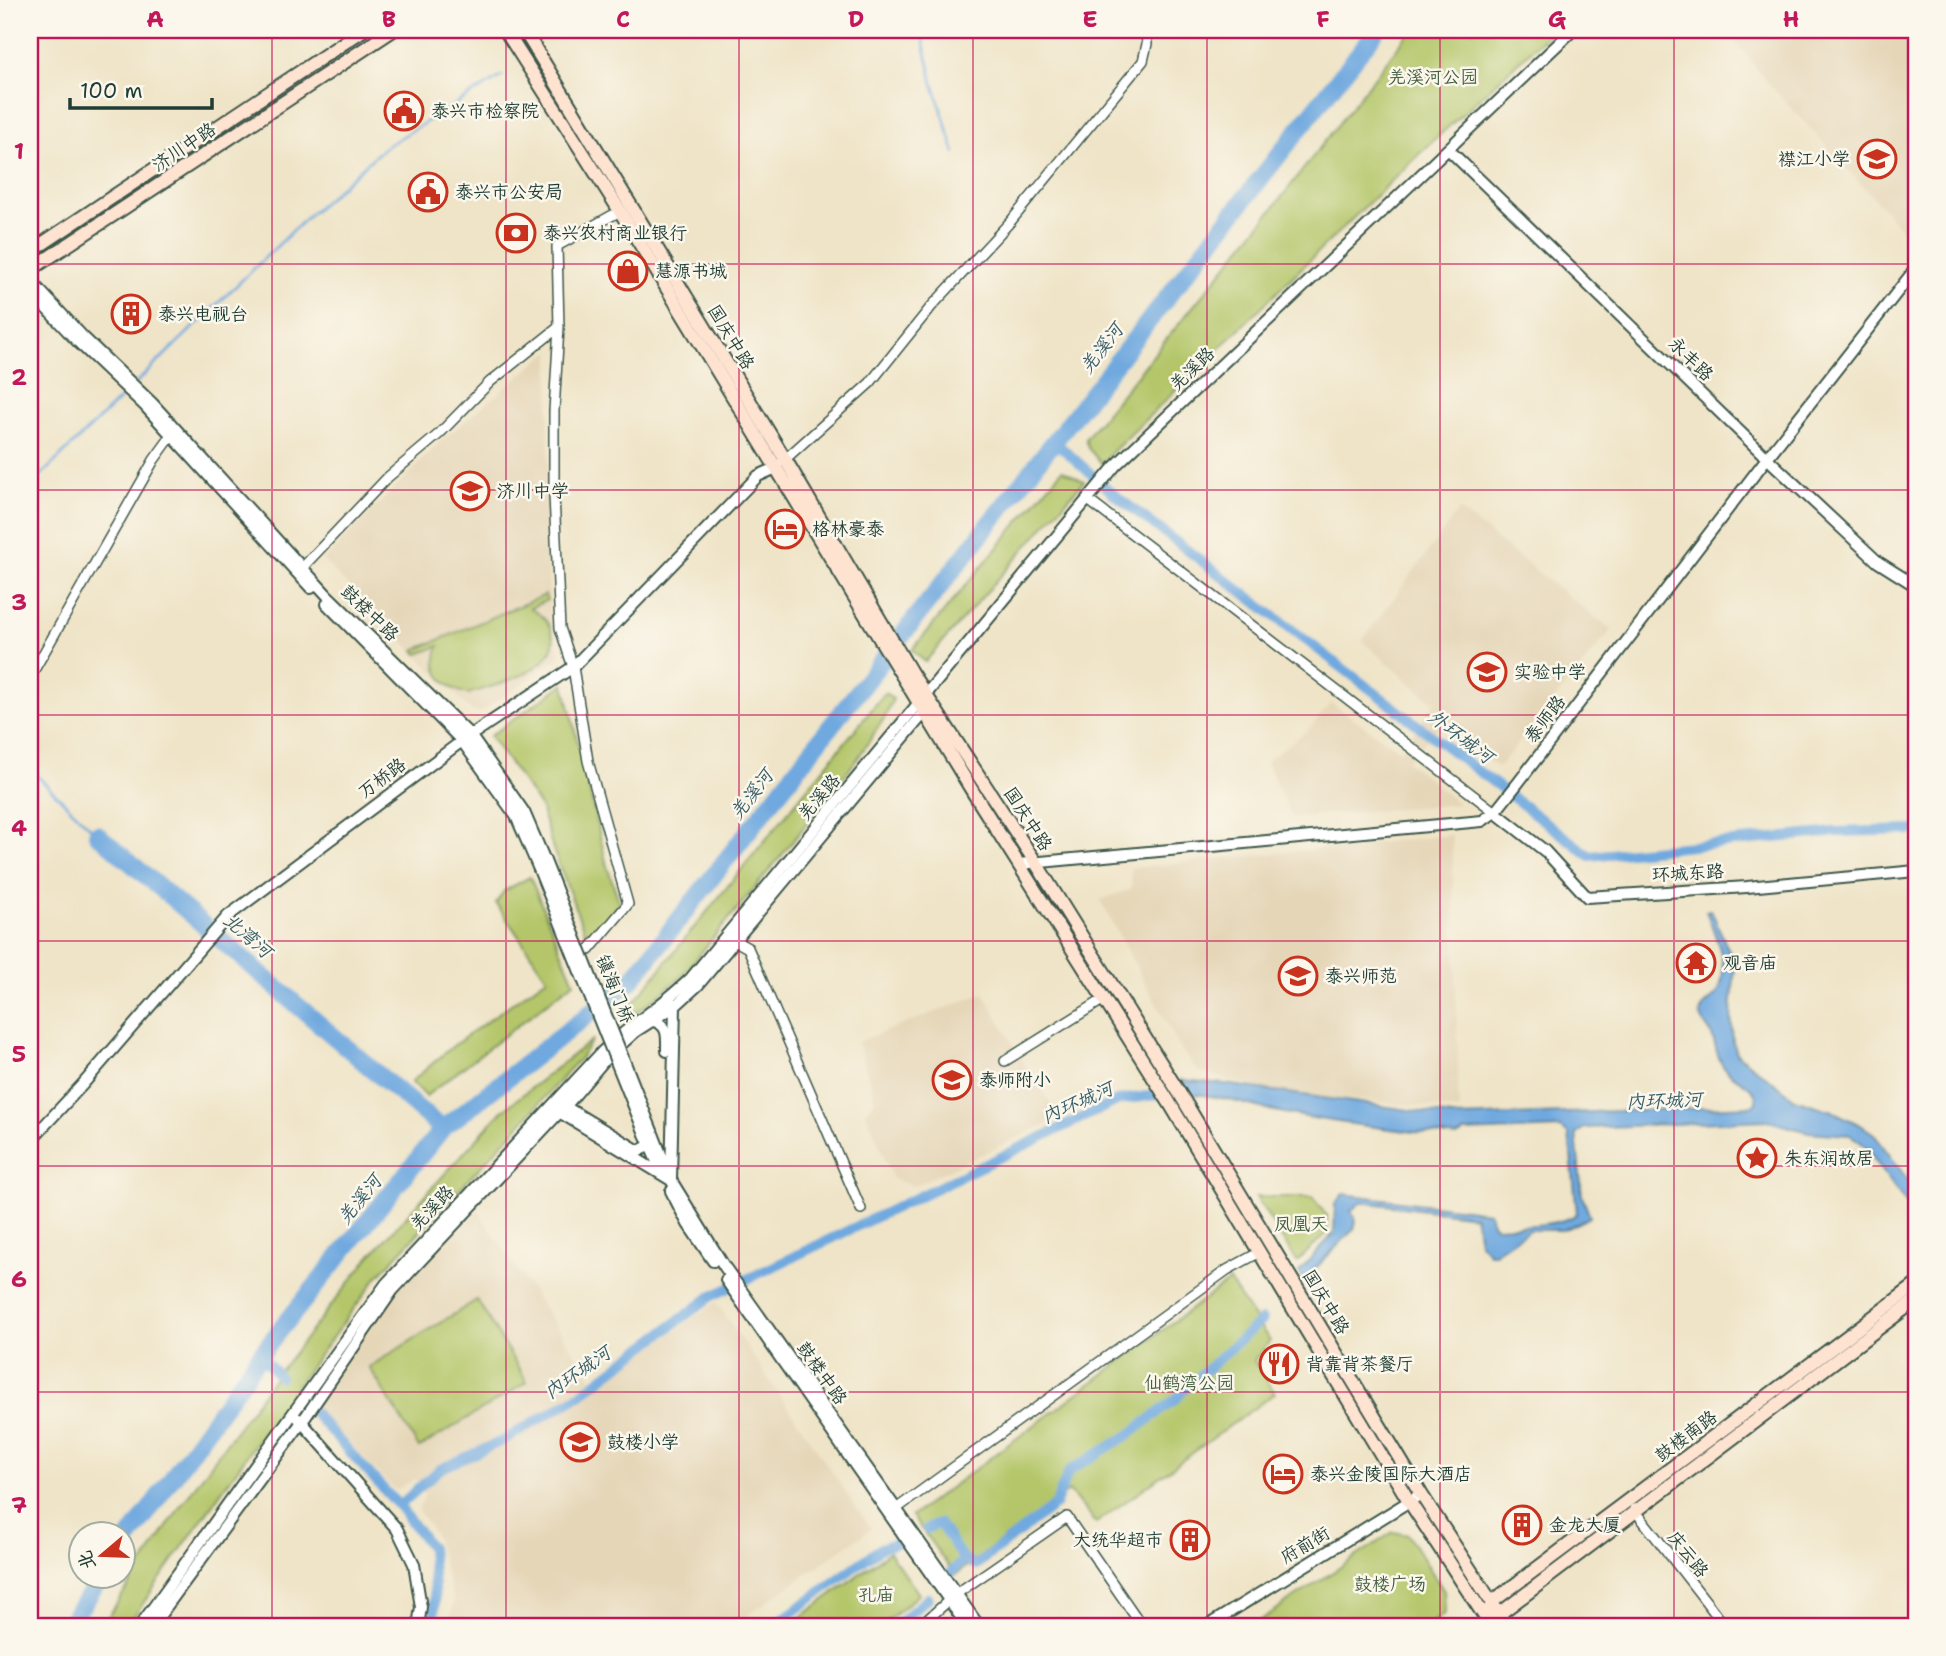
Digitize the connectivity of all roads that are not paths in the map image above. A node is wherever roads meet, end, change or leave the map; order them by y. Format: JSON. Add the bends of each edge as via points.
{"nodes":[{"id":1,"x":363,"y":30,"type":"edge"},
{"id":2,"x":393,"y":30,"type":"edge"},
{"id":3,"x":505,"y":30,"type":"edge"},
{"id":4,"x":524,"y":30,"type":"edge"},
{"id":5,"x":1146,"y":30,"type":"edge"},
{"id":6,"x":1573,"y":30,"type":"edge"},
{"id":7,"x":1448,"y":149,"type":"junction"},
{"id":8,"x":620,"y":211,"type":"junction"},
{"id":9,"x":30,"y":252,"type":"edge"},
{"id":10,"x":1916,"y":268,"type":"edge"},
{"id":11,"x":30,"y":270,"type":"edge"},
{"id":12,"x":30,"y":280,"type":"edge"},
{"id":13,"x":30,"y":291,"type":"edge"},
{"id":14,"x":559,"y":327,"type":"junction"},
{"id":15,"x":80,"y":339,"type":"junction"},
{"id":16,"x":174,"y":433,"type":"junction"},
{"id":17,"x":1767,"y":458,"type":"junction"},
{"id":18,"x":781,"y":463,"type":"junction"},
{"id":19,"x":1088,"y":499,"type":"junction"},
{"id":20,"x":302,"y":568,"type":"junction"},
{"id":21,"x":1916,"y":586,"type":"edge"},
{"id":22,"x":573,"y":667,"type":"junction"},
{"id":23,"x":30,"y":677,"type":"edge"},
{"id":24,"x":925,"y":704,"type":"junction"},
{"id":25,"x":466,"y":738,"type":"junction"},
{"id":26,"x":1498,"y":808,"type":"junction"},
{"id":27,"x":1036,"y":863,"type":"junction"},
{"id":28,"x":541,"y":864,"type":"joint"},
{"id":29,"x":1019,"y":864,"type":"junction"},
{"id":30,"x":1916,"y":870,"type":"edge"},
{"id":31,"x":730,"y":938,"type":"junction"},
{"id":32,"x":589,"y":950,"type":"dead end"},
{"id":33,"x":1104,"y":999,"type":"junction"},
{"id":34,"x":672,"y":1003,"type":"junction"},
{"id":35,"x":653,"y":1021,"type":"junction"},
{"id":36,"x":1005,"y":1061,"type":"dead end"},
{"id":37,"x":558,"y":1107,"type":"junction"},
{"id":38,"x":651,"y":1138,"type":"junction"},
{"id":39,"x":30,"y":1141,"type":"edge"},
{"id":40,"x":667,"y":1177,"type":"junction"},
{"id":41,"x":862,"y":1209,"type":"dead end"},
{"id":42,"x":1260,"y":1252,"type":"junction"},
{"id":43,"x":733,"y":1284,"type":"junction"},
{"id":44,"x":1916,"y":1285,"type":"edge"},
{"id":45,"x":1916,"y":1300,"type":"edge"},
{"id":46,"x":293,"y":1412,"type":"junction"},
{"id":47,"x":302,"y":1422,"type":"junction"},
{"id":48,"x":1421,"y":1494,"type":"junction"},
{"id":49,"x":1629,"y":1500,"type":"junction"},
{"id":50,"x":1409,"y":1501,"type":"junction"},
{"id":51,"x":896,"y":1509,"type":"junction"},
{"id":52,"x":1636,"y":1512,"type":"junction"},
{"id":53,"x":952,"y":1597,"type":"junction"},
{"id":54,"x":1492,"y":1602,"type":"junction"},
{"id":55,"x":1493,"y":1623,"type":"edge"},
{"id":56,"x":139,"y":1626,"type":"edge"},
{"id":57,"x":152,"y":1626,"type":"edge"},
{"id":58,"x":418,"y":1626,"type":"edge"},
{"id":59,"x":920,"y":1626,"type":"edge"},
{"id":60,"x":967,"y":1626,"type":"edge"},
{"id":61,"x":979,"y":1626,"type":"edge"},
{"id":62,"x":1142,"y":1626,"type":"edge"},
{"id":63,"x":1207,"y":1626,"type":"edge"},
{"id":64,"x":1725,"y":1626,"type":"edge"}],
"edges":[{"from":1,"to":9,"type":"main road","name":"济川中路"},
{"from":2,"to":11,"type":"main road","name":"济川中路"},
{"from":3,"to":8,"type":"main road","name":"国庆中路"},
{"from":4,"to":18,"type":"main road","name":"国庆中路"},
{"from":5,"to":18,"type":"street","via":[[1143,61],[1011,221],[931,307],[870,383]]},
{"from":6,"to":7,"type":"street","name":"羌溪路"},
{"from":7,"to":17,"type":"street","name":"永丰路"},
{"from":7,"to":19,"type":"street","name":"羌溪路","via":[[1115,466]]},
{"from":8,"to":14,"type":"street","via":[[557,246]]},
{"from":8,"to":18,"type":"main road","name":"国庆中路"},
{"from":10,"to":17,"type":"street","name":"泰师路"},
{"from":12,"to":15,"type":"street"},
{"from":13,"to":15,"type":"street"},
{"from":14,"to":20,"type":"street","via":[[388,477]]},
{"from":14,"to":22,"type":"street","via":[[554,411],[556,558],[560,628]]},
{"from":15,"to":16,"type":"street","name":"鼓楼中路"},
{"from":16,"to":20,"type":"street","name":"鼓楼中路"},
{"from":16,"to":23,"type":"street","via":[[154,460]]},
{"from":16,"to":25,"type":"street","via":[[296,573]]},
{"from":17,"to":21,"type":"street","name":"永丰路","via":[[1878,562]]},
{"from":17,"to":26,"type":"street","name":"泰师路"},
{"from":18,"to":22,"type":"street","name":"万桥路","via":[[758,476]]},
{"from":18,"to":24,"type":"main road","name":"国庆中路"},
{"from":19,"to":24,"type":"street","name":"羌溪路"},
{"from":19,"to":26,"type":"street"},
{"from":20,"to":25,"type":"street","name":"鼓楼中路"},
{"from":22,"to":25,"type":"street","name":"万桥路"},
{"from":22,"to":32,"type":"street","via":[[588,761],[628,904]]},
{"from":24,"to":27,"type":"main road","name":"国庆中路"},
{"from":24,"to":29,"type":"main road","name":"国庆中路"},
{"from":24,"to":31,"type":"street","name":"羌溪路"},
{"from":25,"to":28,"type":"street","name":"鼓楼中路","via":[[524,812]]},
{"from":25,"to":39,"type":"street","name":"万桥路","via":[[228,916]]},
{"from":26,"to":27,"type":"street","via":[[1482,821]]},
{"from":26,"to":30,"type":"street","name":"环城东路","via":[[1587,897]]},
{"from":27,"to":29,"type":"street"},
{"from":27,"to":48,"type":"main road","name":"国庆中路"},
{"from":28,"to":38,"type":"street","name":"镇海门桥","bridge":true},
{"from":29,"to":33,"type":"main road","name":"国庆中路"},
{"from":31,"to":34,"type":"street","name":"羌溪路"},
{"from":31,"to":41,"type":"street","via":[[748,947]]},
{"from":33,"to":36,"type":"street"},
{"from":33,"to":42,"type":"main road","name":"国庆中路"},
{"from":34,"to":35,"type":"street","name":"羌溪路"},
{"from":34,"to":37,"type":"street","name":"羌溪路","via":[[629,1026]]},
{"from":34,"to":40,"type":"street"},
{"from":35,"to":37,"type":"street","name":"羌溪路","via":[[607,1057]]},
{"from":35,"to":38,"type":"street","via":[[667,1030],[667,1141]]},
{"from":37,"to":38,"type":"street","via":[[639,1151]]},
{"from":37,"to":40,"type":"street"},
{"from":37,"to":46,"type":"street","name":"羌溪路","via":[[386,1284]]},
{"from":37,"to":47,"type":"street","name":"羌溪路","via":[[393,1290]]},
{"from":38,"to":40,"type":"street","name":"镇海门桥"},
{"from":40,"to":43,"type":"street","name":"镇海门桥","via":[[688,1224]]},
{"from":42,"to":50,"type":"main road","name":"国庆中路"},
{"from":42,"to":51,"type":"street","via":[[1227,1270]]},
{"from":43,"to":51,"type":"street","name":"鼓楼中路"},
{"from":43,"to":53,"type":"street"},
{"from":44,"to":49,"type":"main road","name":"鼓楼南路"},
{"from":45,"to":52,"type":"main road","name":"鼓楼南路"},
{"from":46,"to":47,"type":"street"},
{"from":46,"to":56,"type":"street","name":"羌溪路"},
{"from":47,"to":57,"type":"street","name":"羌溪路"},
{"from":47,"to":58,"type":"street","via":[[397,1529],[414,1564],[421,1606]]},
{"from":48,"to":50,"type":"street","name":"府前街"},
{"from":48,"to":54,"type":"main road","name":"国庆中路"},
{"from":49,"to":52,"type":"street","name":"庆云路"},
{"from":49,"to":54,"type":"main road","name":"鼓楼南路"},
{"from":50,"to":55,"type":"main road","name":"国庆中路"},
{"from":50,"to":63,"type":"street","name":"府前街"},
{"from":51,"to":53,"type":"street","name":"鼓楼中路"},
{"from":52,"to":55,"type":"main road","name":"鼓楼南路"},
{"from":52,"to":64,"type":"street","name":"庆云路"},
{"from":53,"to":59,"type":"street"},
{"from":53,"to":60,"type":"street"},
{"from":53,"to":61,"type":"street","name":"鼓楼中路"},
{"from":53,"to":62,"type":"street","via":[[1067,1517]]},
{"from":54,"to":55,"type":"main road"}]}
